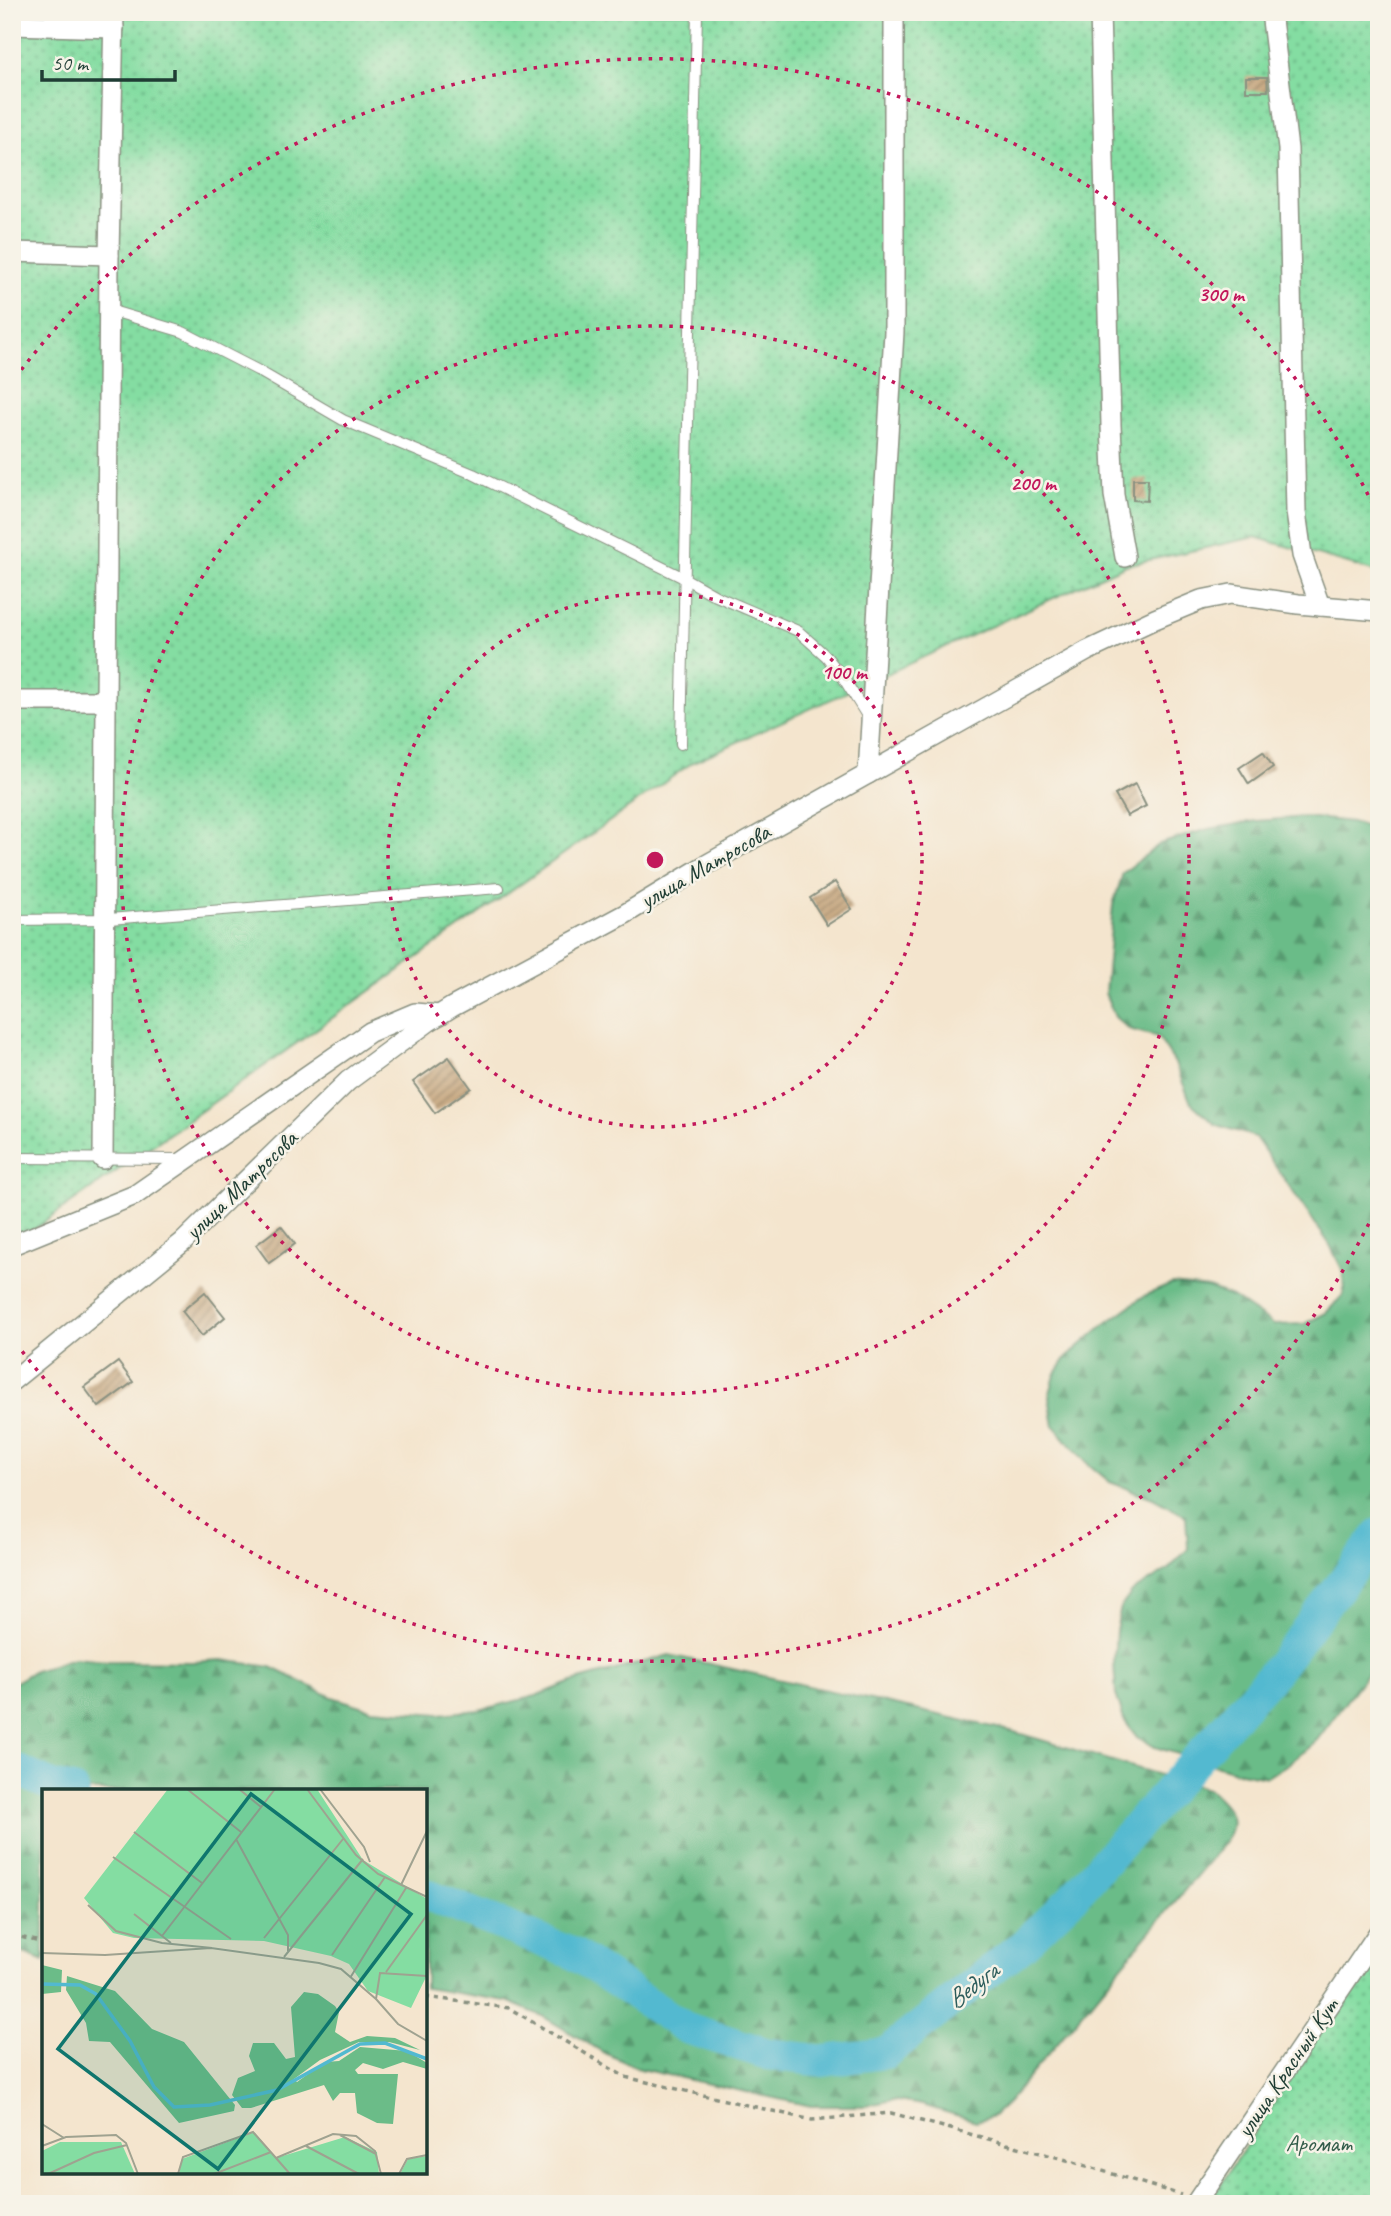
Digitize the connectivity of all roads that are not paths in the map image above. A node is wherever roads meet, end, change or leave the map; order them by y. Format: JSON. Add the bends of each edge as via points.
{"nodes":[{"id":1,"x":697,"y":12,"type":"edge"},
{"id":2,"x":894,"y":12,"type":"edge"},
{"id":3,"x":1100,"y":12,"type":"edge"},
{"id":4,"x":1271,"y":12,"type":"edge"},
{"id":5,"x":114,"y":20,"type":"edge"},
{"id":6,"x":12,"y":25,"type":"edge"},
{"id":7,"x":12,"y":252,"type":"edge"},
{"id":8,"x":109,"y":255,"type":"junction"},
{"id":9,"x":109,"y":310,"type":"junction"},
{"id":10,"x":1125,"y":557,"type":"dead end"},
{"id":11,"x":684,"y":578,"type":"junction"},
{"id":12,"x":1321,"y":606,"type":"junction"},
{"id":13,"x":1379,"y":611,"type":"edge"},
{"id":14,"x":12,"y":701,"type":"edge"},
{"id":15,"x":106,"y":701,"type":"junction"},
{"id":16,"x":871,"y":723,"type":"junction"},
{"id":17,"x":681,"y":744,"type":"dead end"},
{"id":18,"x":868,"y":774,"type":"junction"},
{"id":19,"x":499,"y":888,"type":"dead end"},
{"id":20,"x":104,"y":919,"type":"junction"},
{"id":21,"x":12,"y":920,"type":"edge"},
{"id":22,"x":440,"y":1015,"type":"junction"},
{"id":23,"x":12,"y":1158,"type":"edge"},
{"id":24,"x":103,"y":1159,"type":"junction"},
{"id":25,"x":186,"y":1159,"type":"junction"},
{"id":26,"x":12,"y":1245,"type":"edge"},
{"id":27,"x":12,"y":1381,"type":"edge"},
{"id":28,"x":1379,"y":1932,"type":"edge"},
{"id":29,"x":1196,"y":2202,"type":"edge"}],
"edges":[{"from":1,"to":11,"type":"lane"},
{"from":2,"to":16,"type":"street","via":[[894,332]]},
{"from":3,"to":10,"type":"street","via":[[1111,437],[1114,495]]},
{"from":4,"to":12,"type":"street","via":[[1288,149],[1296,512],[1302,555]]},
{"from":5,"to":6,"type":"street"},
{"from":5,"to":8,"type":"street"},
{"from":7,"to":8,"type":"street"},
{"from":8,"to":9,"type":"street"},
{"from":9,"to":11,"type":"lane","via":[[183,332],[343,420],[473,474]]},
{"from":9,"to":15,"type":"street"},
{"from":11,"to":16,"type":"lane","via":[[798,631],[844,679]]},
{"from":11,"to":17,"type":"lane"},
{"from":12,"to":13,"type":"street","name":"улица Матросова"},
{"from":12,"to":18,"type":"street","name":"улица Матросова","via":[[1231,594],[1201,600],[1087,651]]},
{"from":14,"to":15,"type":"street"},
{"from":15,"to":20,"type":"street"},
{"from":16,"to":18,"type":"street"},
{"from":18,"to":22,"type":"street","name":"улица Матросова"},
{"from":19,"to":20,"type":"lane"},
{"from":20,"to":21,"type":"lane"},
{"from":20,"to":24,"type":"street"},
{"from":22,"to":25,"type":"street","via":[[415,1013],[370,1032]]},
{"from":22,"to":27,"type":"street","name":"улица Матросова","via":[[348,1082],[183,1242]]},
{"from":23,"to":24,"type":"lane"},
{"from":24,"to":25,"type":"lane"},
{"from":25,"to":26,"type":"street","via":[[135,1195]]},
{"from":28,"to":29,"type":"street","name":"улица Красный Кут"}]}
